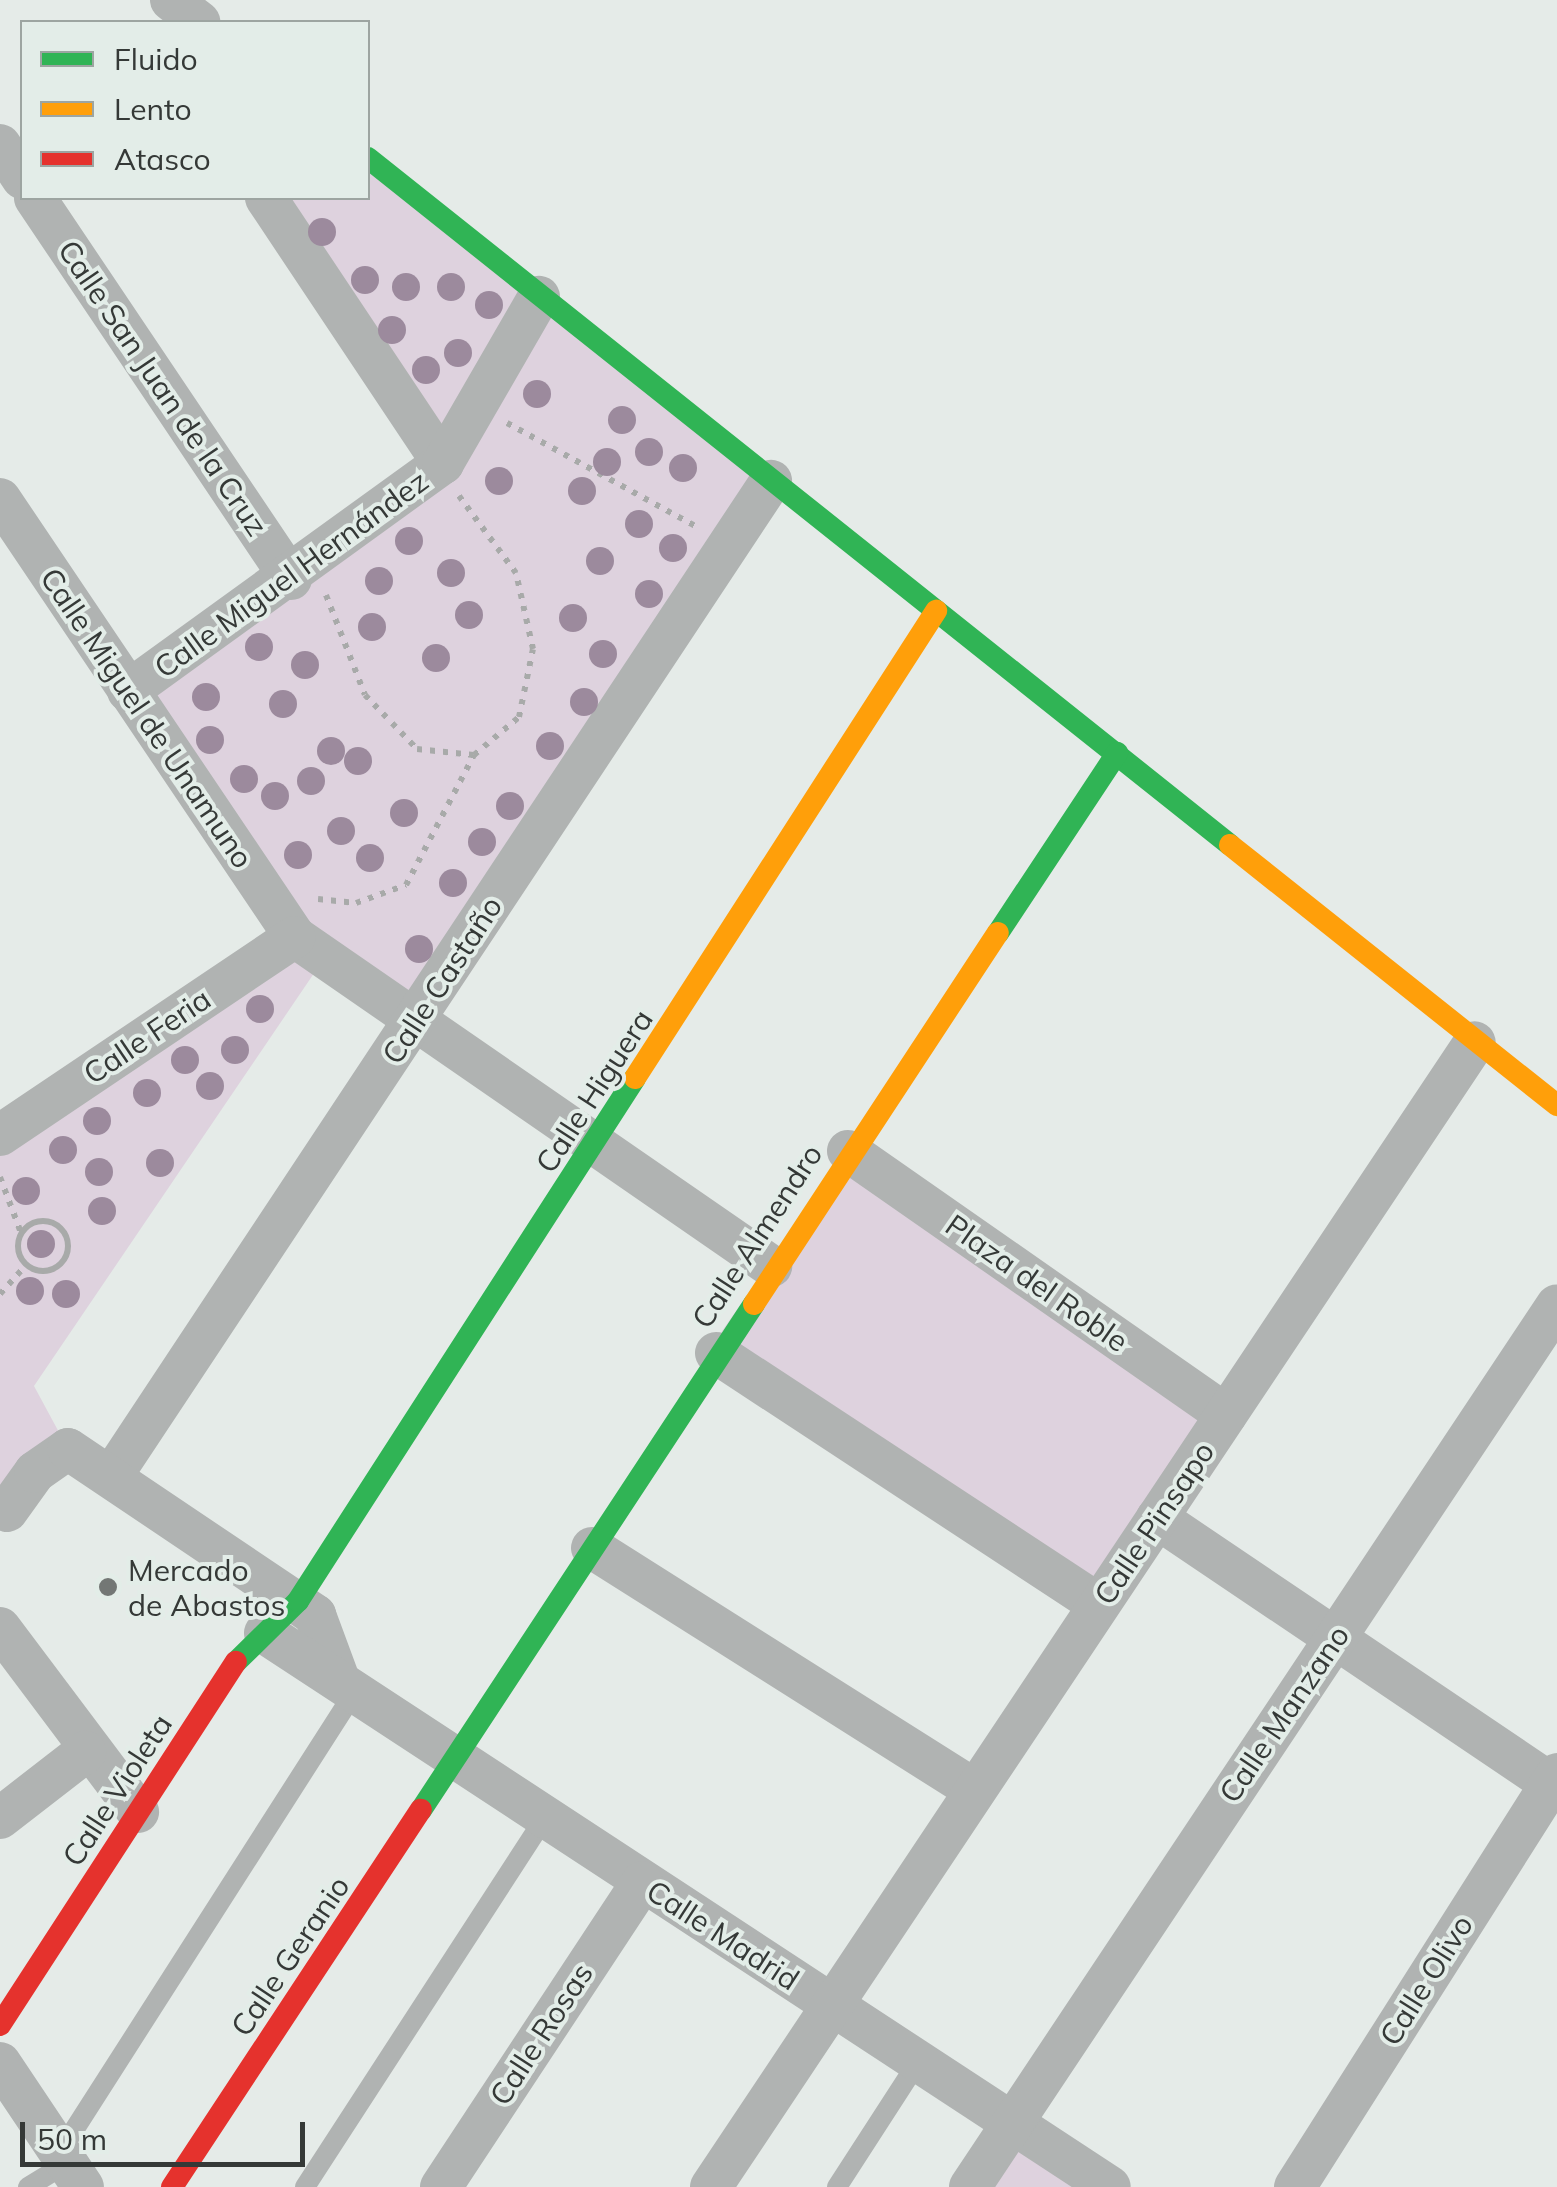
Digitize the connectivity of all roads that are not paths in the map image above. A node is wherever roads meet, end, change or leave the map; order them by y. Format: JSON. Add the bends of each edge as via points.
{"nodes":[{"id":1,"x":171,"y":0,"type":"edge"},
{"id":2,"x":196,"y":20,"type":"edge"},
{"id":3,"x":0,"y":145,"type":"edge"},
{"id":4,"x":370,"y":160,"type":"edge"},
{"id":5,"x":20,"y":175,"type":"edge"},
{"id":6,"x":36,"y":200,"type":"edge"},
{"id":7,"x":267,"y":200,"type":"edge"},
{"id":8,"x":540,"y":296,"type":"junction"},
{"id":9,"x":438,"y":467,"type":"junction"},
{"id":10,"x":770,"y":481,"type":"junction"},
{"id":11,"x":1,"y":502,"type":"edge"},
{"id":12,"x":304,"y":569,"type":"junction"},
{"id":13,"x":936,"y":611,"type":"junction"},
{"id":14,"x":128,"y":691,"type":"junction"},
{"id":15,"x":1118,"y":753,"type":"junction"},
{"id":16,"x":294,"y":937,"type":"junction"},
{"id":17,"x":415,"y":1022,"type":"junction"},
{"id":18,"x":1476,"y":1042,"type":"junction"},
{"id":19,"x":1557,"y":1106,"type":"edge"},
{"id":20,"x":0,"y":1135,"type":"edge"},
{"id":21,"x":595,"y":1145,"type":"junction"},
{"id":22,"x":848,"y":1151,"type":"junction"},
{"id":23,"x":771,"y":1266,"type":"junction"},
{"id":24,"x":1557,"y":1305,"type":"edge"},
{"id":25,"x":716,"y":1352,"type":"junction"},
{"id":26,"x":1226,"y":1415,"type":"junction"},
{"id":27,"x":111,"y":1477,"type":"junction"},
{"id":28,"x":7,"y":1511,"type":"dead end"},
{"id":29,"x":1157,"y":1518,"type":"junction"},
{"id":30,"x":592,"y":1548,"type":"junction"},
{"id":31,"x":298,"y":1600,"type":"junction"},
{"id":32,"x":1099,"y":1605,"type":"junction"},
{"id":33,"x":0,"y":1628,"type":"edge"},
{"id":34,"x":265,"y":1633,"type":"junction"},
{"id":35,"x":1335,"y":1638,"type":"junction"},
{"id":36,"x":347,"y":1685,"type":"junction"},
{"id":37,"x":85,"y":1752,"type":"junction"},
{"id":38,"x":458,"y":1759,"type":"junction"},
{"id":39,"x":1555,"y":1782,"type":"edge"},
{"id":40,"x":975,"y":1790,"type":"junction"},
{"id":41,"x":138,"y":1812,"type":"junction"},
{"id":42,"x":545,"y":1817,"type":"junction"},
{"id":43,"x":0,"y":1818,"type":"edge"},
{"id":44,"x":642,"y":1882,"type":"junction"},
{"id":45,"x":832,"y":2005,"type":"junction"},
{"id":46,"x":0,"y":2025,"type":"edge"},
{"id":47,"x":918,"y":2062,"type":"junction"},
{"id":48,"x":1,"y":2066,"type":"edge"},
{"id":49,"x":1012,"y":2123,"type":"junction"},
{"id":50,"x":70,"y":2167,"type":"edge"},
{"id":51,"x":28,"y":2187,"type":"edge"},
{"id":52,"x":172,"y":2187,"type":"edge"},
{"id":53,"x":304,"y":2187,"type":"edge"},
{"id":54,"x":440,"y":2187,"type":"edge"},
{"id":55,"x":711,"y":2187,"type":"edge"},
{"id":56,"x":838,"y":2187,"type":"edge"},
{"id":57,"x":970,"y":2187,"type":"edge"},
{"id":58,"x":1110,"y":2187,"type":"edge"},
{"id":59,"x":1295,"y":2187,"type":"edge"}],
"edges":[{"from":1,"to":2,"type":"street"},
{"from":3,"to":5,"type":"street"},
{"from":4,"to":8,"type":"street"},
{"from":6,"to":12,"type":"street","name":"Calle San Juan de la Cruz"},
{"from":7,"to":9,"type":"street"},
{"from":8,"to":9,"type":"street","name":"Calle Miguel Hernández"},
{"from":8,"to":10,"type":"street"},
{"from":9,"to":12,"type":"street","name":"Calle Miguel Hernández"},
{"from":10,"to":13,"type":"street"},
{"from":10,"to":17,"type":"street","name":"Calle Castaño"},
{"from":11,"to":14,"type":"street","name":"Calle Miguel de Unamuno"},
{"from":12,"to":14,"type":"street","name":"Calle Miguel Hernández"},
{"from":13,"to":15,"type":"street"},
{"from":13,"to":21,"type":"street","name":"Calle Higuera"},
{"from":14,"to":16,"type":"street","name":"Calle Miguel de Unamuno"},
{"from":15,"to":18,"type":"street"},
{"from":15,"to":22,"type":"street","name":"Calle Almendro"},
{"from":16,"to":17,"type":"street"},
{"from":16,"to":20,"type":"street","name":"Calle Feria"},
{"from":17,"to":21,"type":"street"},
{"from":17,"to":27,"type":"street","name":"Calle Castaño"},
{"from":18,"to":19,"type":"street"},
{"from":18,"to":26,"type":"street","name":"Calle Pinsapo"},
{"from":21,"to":23,"type":"street"},
{"from":21,"to":31,"type":"street","name":"Calle Higuera"},
{"from":22,"to":23,"type":"street","name":"Calle Almendro"},
{"from":22,"to":26,"type":"street","name":"Plaza del Roble"},
{"from":23,"to":25,"type":"street","name":"Calle Almendro"},
{"from":24,"to":35,"type":"street","name":"Calle Manzano"},
{"from":25,"to":30,"type":"street","name":"Calle Almendro"},
{"from":25,"to":32,"type":"street"},
{"from":26,"to":29,"type":"street","name":"Calle Pinsapo"},
{"from":27,"to":28,"type":"street","via":[[68,1449],[34,1472]]},
{"from":27,"to":31,"type":"street"},
{"from":29,"to":32,"type":"street","name":"Calle Pinsapo"},
{"from":29,"to":35,"type":"street"},
{"from":30,"to":38,"type":"street","name":"Calle Almendro"},
{"from":30,"to":40,"type":"street"},
{"from":31,"to":34,"type":"street","name":"Calle Violeta"},
{"from":31,"to":36,"type":"street","via":[[329,1642]]},
{"from":32,"to":40,"type":"street","name":"Calle Pinsapo"},
{"from":33,"to":37,"type":"street"},
{"from":34,"to":36,"type":"street","name":"Calle Madrid"},
{"from":34,"to":41,"type":"street","name":"Calle Violeta"},
{"from":35,"to":39,"type":"street"},
{"from":35,"to":49,"type":"street","name":"Calle Manzano"},
{"from":36,"to":38,"type":"street","name":"Calle Madrid"},
{"from":36,"to":50,"type":"lane"},
{"from":37,"to":41,"type":"street"},
{"from":37,"to":43,"type":"street"},
{"from":38,"to":42,"type":"street","name":"Calle Madrid"},
{"from":38,"to":52,"type":"street","name":"Calle Geranio"},
{"from":39,"to":59,"type":"street","name":"Calle Olivo"},
{"from":40,"to":45,"type":"street","name":"Calle Pinsapo"},
{"from":41,"to":46,"type":"street","name":"Calle Violeta"},
{"from":42,"to":44,"type":"street","name":"Calle Madrid"},
{"from":42,"to":53,"type":"lane"},
{"from":44,"to":45,"type":"street","name":"Calle Madrid"},
{"from":44,"to":54,"type":"street","name":"Calle Rosas"},
{"from":45,"to":47,"type":"street","name":"Calle Madrid"},
{"from":45,"to":55,"type":"street","name":"Calle Pinsapo"},
{"from":47,"to":49,"type":"street","name":"Calle Madrid"},
{"from":47,"to":56,"type":"lane"},
{"from":48,"to":50,"type":"street"},
{"from":49,"to":57,"type":"street","name":"Calle Manzano"},
{"from":49,"to":58,"type":"street","name":"Calle Madrid"},
{"from":50,"to":51,"type":"lane"}]}
